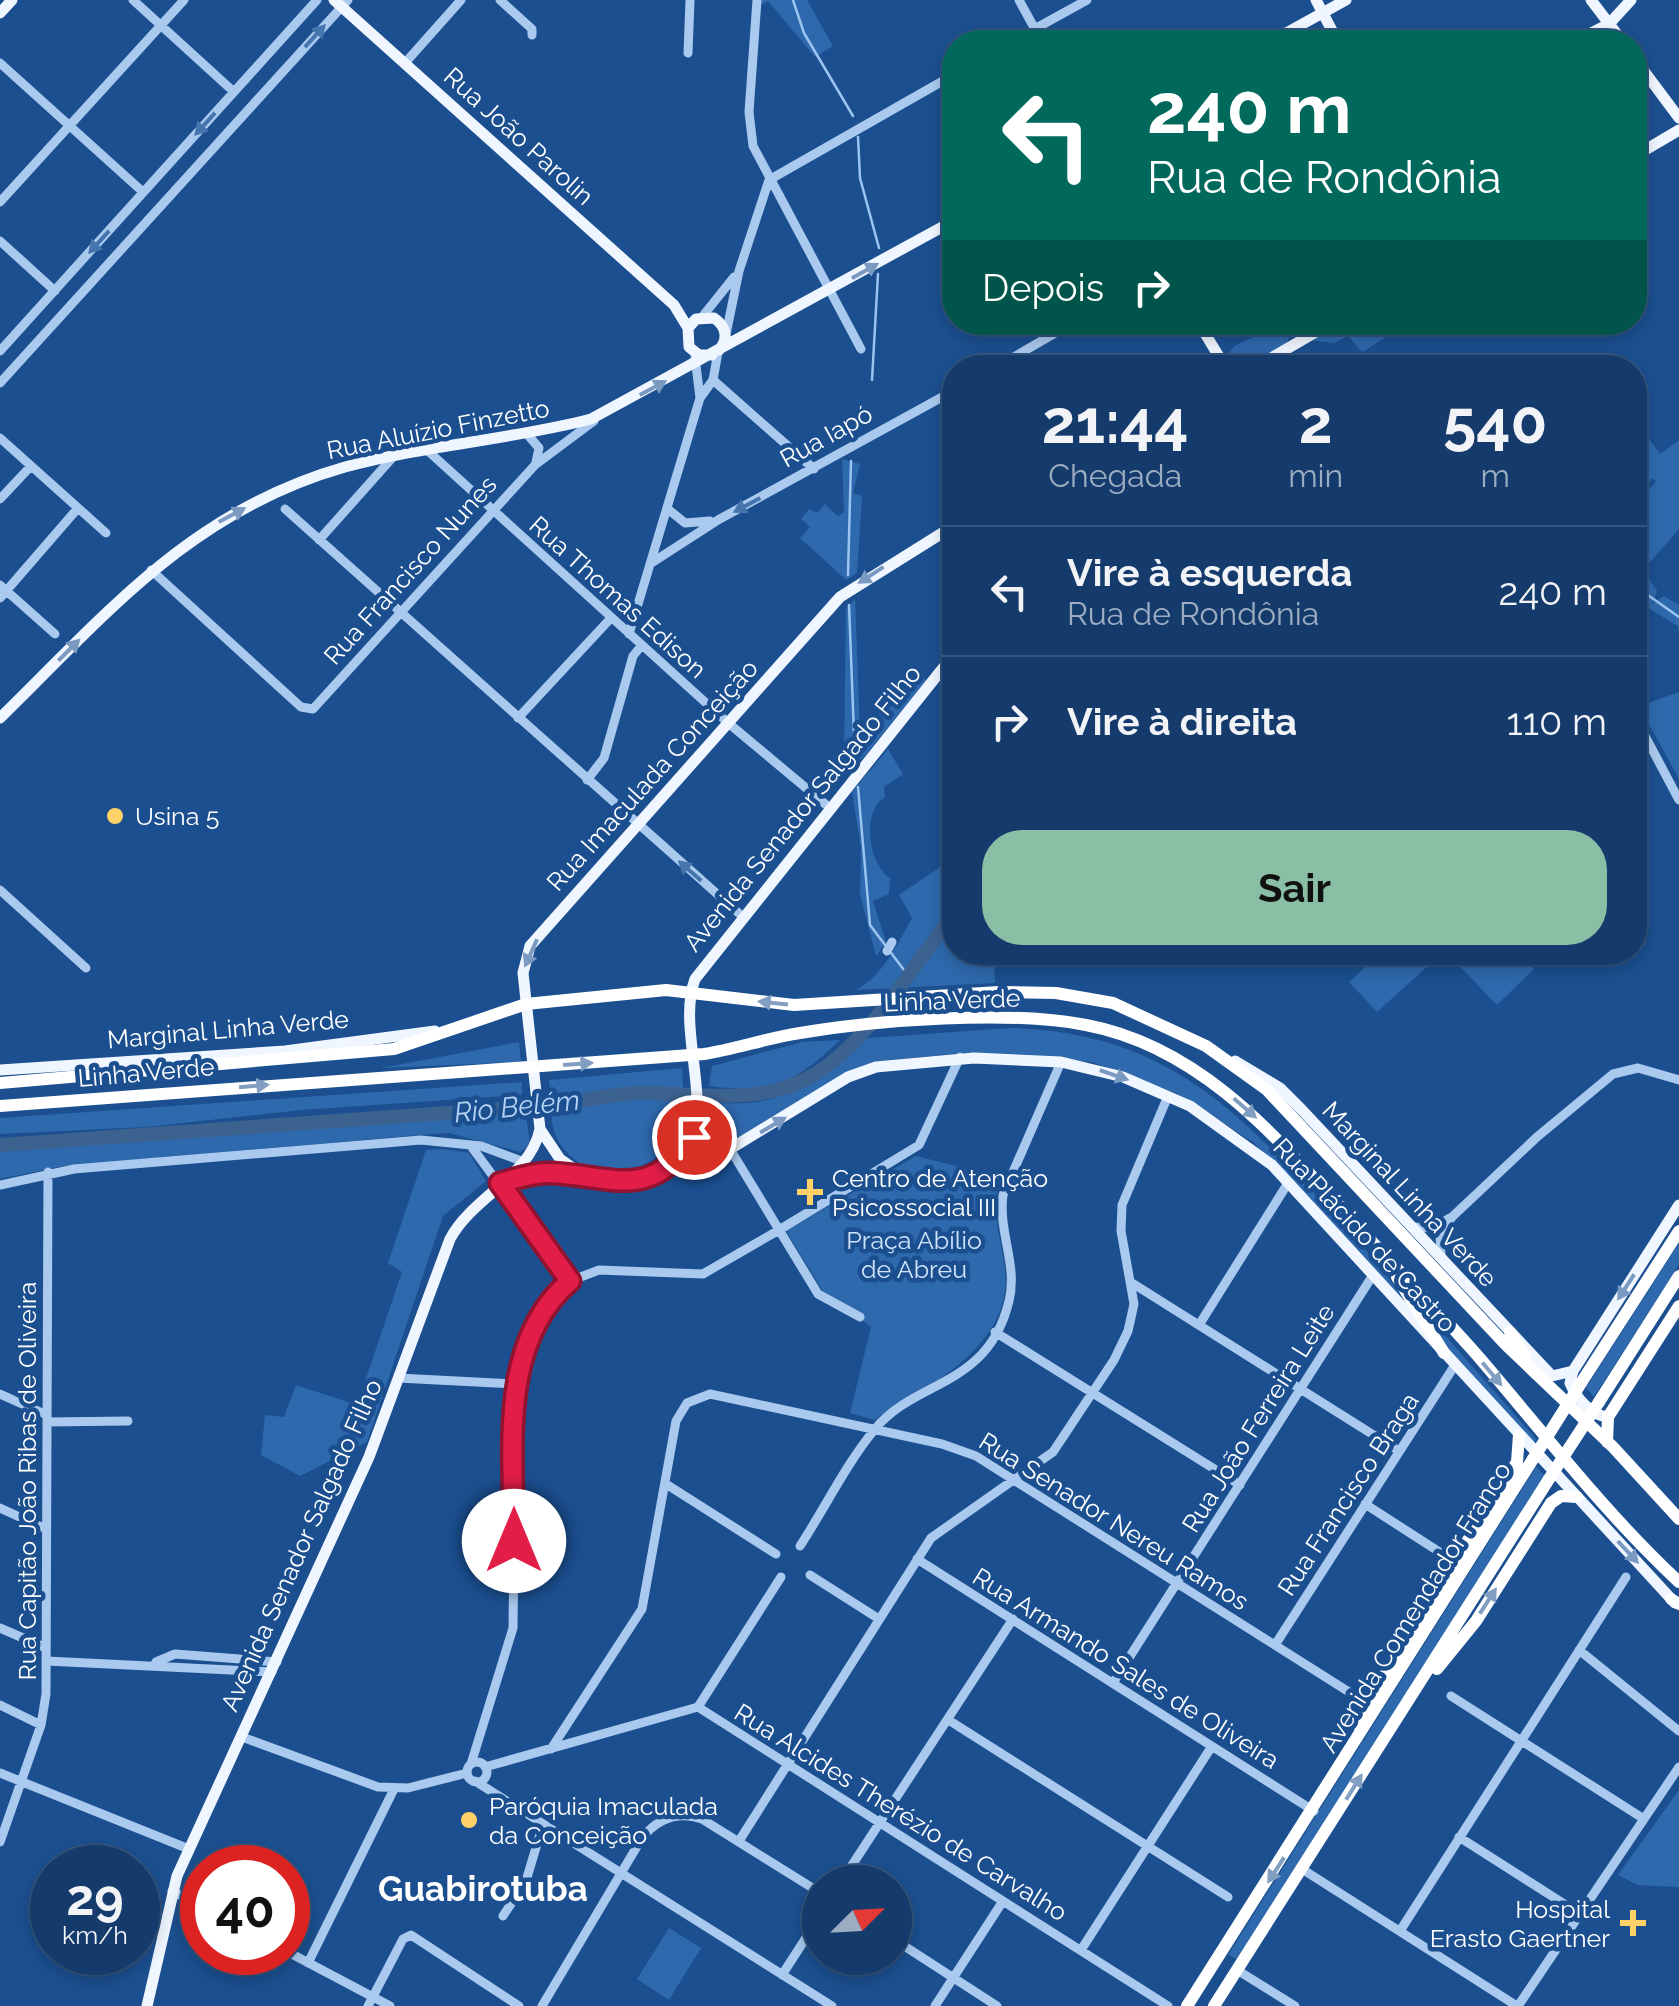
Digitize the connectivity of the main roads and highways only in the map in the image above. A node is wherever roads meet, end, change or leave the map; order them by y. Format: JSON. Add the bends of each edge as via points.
{"nodes":[{"id":1,"x":12,"y":0,"type":"edge"},
{"id":2,"x":1316,"y":0,"type":"edge"},
{"id":3,"x":1346,"y":0,"type":"edge"},
{"id":4,"x":1591,"y":0,"type":"edge"},
{"id":5,"x":1631,"y":0,"type":"edge"},
{"id":6,"x":341,"y":2,"type":"edge"},
{"id":7,"x":0,"y":13,"type":"edge"},
{"id":8,"x":1322,"y":13,"type":"junction"},
{"id":9,"x":1608,"y":24,"type":"junction"},
{"id":10,"x":1292,"y":30,"type":"edge"},
{"id":11,"x":1331,"y":30,"type":"edge"},
{"id":12,"x":1597,"y":30,"type":"edge"},
{"id":13,"x":1613,"y":30,"type":"edge"},
{"id":14,"x":1647,"y":75,"type":"edge"},
{"id":15,"x":1679,"y":118,"type":"edge"},
{"id":16,"x":1679,"y":130,"type":"edge"},
{"id":17,"x":1647,"y":149,"type":"edge"},
{"id":18,"x":942,"y":227,"type":"edge"},
{"id":19,"x":674,"y":305,"type":"junction"},
{"id":20,"x":702,"y":317,"type":"junction"},
{"id":21,"x":688,"y":328,"type":"junction"},
{"id":22,"x":1311,"y":335,"type":"edge"},
{"id":23,"x":715,"y":353,"type":"junction"},
{"id":24,"x":1276,"y":355,"type":"edge"},
{"id":25,"x":695,"y":358,"type":"junction"},
{"id":26,"x":609,"y":412,"type":"joint"},
{"id":27,"x":942,"y":533,"type":"edge"},
{"id":28,"x":942,"y":669,"type":"edge"},
{"id":29,"x":0,"y":718,"type":"edge"},
{"id":30,"x":691,"y":991,"type":"junction"},
{"id":31,"x":526,"y":1004,"type":"junction"},
{"id":32,"x":459,"y":1029,"type":"junction"},
{"id":33,"x":1206,"y":1046,"type":"junction"},
{"id":34,"x":695,"y":1061,"type":"junction"},
{"id":35,"x":0,"y":1070,"type":"edge"},
{"id":36,"x":535,"y":1073,"type":"junction"},
{"id":37,"x":0,"y":1083,"type":"edge"},
{"id":38,"x":0,"y":1106,"type":"edge"},
{"id":39,"x":540,"y":1129,"type":"junction"},
{"id":40,"x":652,"y":1176,"type":"junction"},
{"id":41,"x":588,"y":1179,"type":"junction"},
{"id":42,"x":500,"y":1183,"type":"junction"},
{"id":43,"x":1679,"y":1205,"type":"edge"},
{"id":44,"x":1679,"y":1231,"type":"edge"},
{"id":45,"x":1380,"y":1250,"type":"junction"},
{"id":46,"x":1679,"y":1276,"type":"edge"},
{"id":47,"x":1679,"y":1306,"type":"edge"},
{"id":48,"x":1510,"y":1332,"type":"junction"},
{"id":49,"x":1444,"y":1353,"type":"junction"},
{"id":50,"x":1538,"y":1376,"type":"junction"},
{"id":51,"x":1577,"y":1377,"type":"junction"},
{"id":52,"x":1608,"y":1416,"type":"junction"},
{"id":53,"x":1519,"y":1434,"type":"junction"},
{"id":54,"x":1607,"y":1442,"type":"junction"},
{"id":55,"x":1577,"y":1497,"type":"junction"},
{"id":56,"x":1676,"y":1515,"type":"edge"},
{"id":57,"x":1679,"y":1582,"type":"edge"},
{"id":58,"x":1676,"y":1603,"type":"edge"},
{"id":59,"x":1406,"y":1705,"type":"junction"},
{"id":60,"x":1340,"y":1770,"type":"junction"},
{"id":61,"x":1237,"y":1970,"type":"junction"},
{"id":62,"x":1200,"y":1986,"type":"junction"},
{"id":63,"x":147,"y":2006,"type":"edge"},
{"id":64,"x":1188,"y":2006,"type":"edge"},
{"id":65,"x":1214,"y":2006,"type":"edge"}],
"edges":[{"from":1,"to":7,"type":"main road"},
{"from":2,"to":8,"type":"main road"},
{"from":3,"to":8,"type":"main road"},
{"from":4,"to":9,"type":"main road"},
{"from":5,"to":9,"type":"main road"},
{"from":6,"to":19,"type":"main road","name":"Rua João Parolin"},
{"from":8,"to":10,"type":"main road"},
{"from":8,"to":11,"type":"main road"},
{"from":9,"to":12,"type":"main road"},
{"from":9,"to":13,"type":"main road"},
{"from":14,"to":15,"type":"main road"},
{"from":16,"to":17,"type":"main road"},
{"from":23,"to":18,"type":"main road","one_way":true},
{"from":19,"to":20,"type":"main road","name":"Rua João Parolin"},
{"from":19,"to":21,"type":"main road","name":"Rua João Parolin"},
{"from":20,"to":21,"type":"main road"},
{"from":20,"to":23,"type":"main road","via":[[720,322],[726,334]]},
{"from":21,"to":25,"type":"main road"},
{"from":22,"to":24,"type":"main road"},
{"from":23,"to":25,"type":"main road"},
{"from":26,"to":25,"type":"main road","name":"Rua Francisco Nunes","one_way":true},
{"from":29,"to":26,"type":"main road","name":"Rua Aluízio Finzetto","one_way":true,"via":[[150,569],[284,489],[347,467],[528,435]]},
{"from":27,"to":31,"type":"main road","name":"Rua Imaculada Conceição","one_way":true,"via":[[840,598],[530,946],[523,974]]},
{"from":28,"to":30,"type":"main road","name":"Avenida Senador Salgado Filho"},
{"from":30,"to":31,"type":"highway","name":"Linha Verde"},
{"from":33,"to":30,"type":"highway","name":"Linha Verde","one_way":true,"via":[[1131,1009],[1074,996],[1016,992],[784,1004]]},
{"from":30,"to":34,"type":"main road","name":"Avenida Senador Salgado Filho"},
{"from":31,"to":32,"type":"highway","name":"Linha Verde"},
{"from":31,"to":36,"type":"main road","name":"Rua Imaculada Conceição"},
{"from":32,"to":35,"type":"main road","name":"Marginal Linha Verde","via":[[286,1050]]},
{"from":32,"to":37,"type":"highway","name":"Linha Verde","via":[[384,1050]]},
{"from":33,"to":48,"type":"main road","name":"Marginal Linha Verde","via":[[1280,1088]]},
{"from":33,"to":50,"type":"highway","name":"Linha Verde","via":[[1278,1100]]},
{"from":36,"to":34,"type":"highway","name":"Linha Verde","one_way":true},
{"from":34,"to":40,"type":"main road","name":"Avenida Senador Salgado Filho","via":[[699,1111],[690,1143]]},
{"from":34,"to":45,"type":"highway","name":"Linha Verde","one_way":true,"via":[[890,1025],[1056,1020],[1109,1030],[1204,1076],[1242,1104]]},
{"from":38,"to":36,"type":"highway","name":"Linha Verde","one_way":true},
{"from":36,"to":39,"type":"main road","name":"Rua Imaculada Conceição"},
{"from":39,"to":41,"type":"main road","via":[[560,1159]]},
{"from":39,"to":42,"type":"main road","via":[[535,1149]]},
{"from":40,"to":41,"type":"main road","via":[[620,1184]]},
{"from":40,"to":49,"type":"main road","name":"Rua Plácido de Castro","one_way":true,"via":[[730,1149],[856,1073],[888,1064],[960,1057],[1061,1062],[1108,1072],[1168,1096],[1245,1142]]},
{"from":41,"to":42,"type":"main road","via":[[542,1173]]},
{"from":42,"to":63,"type":"main road","name":"Avenida Senador Salgado Filho","via":[[456,1228],[362,1473],[189,1850],[172,1891]]},
{"from":43,"to":51,"type":"main road","name":"Avenida Comendador Franco","one_way":true},
{"from":44,"to":51,"type":"highway","name":"Avenida Comendador Franco"},
{"from":45,"to":49,"type":"highway"},
{"from":45,"to":57,"type":"highway","name":"Linha Verde","one_way":true,"via":[[1578,1479]]},
{"from":46,"to":59,"type":"highway","name":"Avenida Comendador Franco","bridge":true},
{"from":47,"to":52,"type":"highway"},
{"from":48,"to":50,"type":"highway"},
{"from":48,"to":51,"type":"main road","name":"Marginal Linha Verde","via":[[1552,1376]]},
{"from":49,"to":53,"type":"main road","name":"Rua Plácido de Castro"},
{"from":50,"to":54,"type":"highway","name":"Linha Verde"},
{"from":51,"to":52,"type":"main road","via":[[1570,1384],[1576,1395]]},
{"from":51,"to":60,"type":"highway","name":"Avenida Comendador Franco","bridge":true},
{"from":52,"to":54,"type":"highway"},
{"from":53,"to":55,"type":"main road"},
{"from":53,"to":60,"type":"highway","via":[[1518,1462],[1383,1676]]},
{"from":54,"to":56,"type":"highway","name":"Linha Verde"},
{"from":55,"to":58,"type":"main road","one_way":true},
{"from":59,"to":55,"type":"highway","one_way":true,"via":[[1467,1633],[1551,1503]]},
{"from":61,"to":59,"type":"highway","name":"Avenida Comendador Franco","one_way":true},
{"from":60,"to":62,"type":"highway","name":"Avenida Comendador Franco","one_way":true},
{"from":61,"to":62,"type":"highway"},
{"from":61,"to":65,"type":"highway","name":"Avenida Comendador Franco"},
{"from":62,"to":64,"type":"highway","name":"Avenida Comendador Franco"}]}
